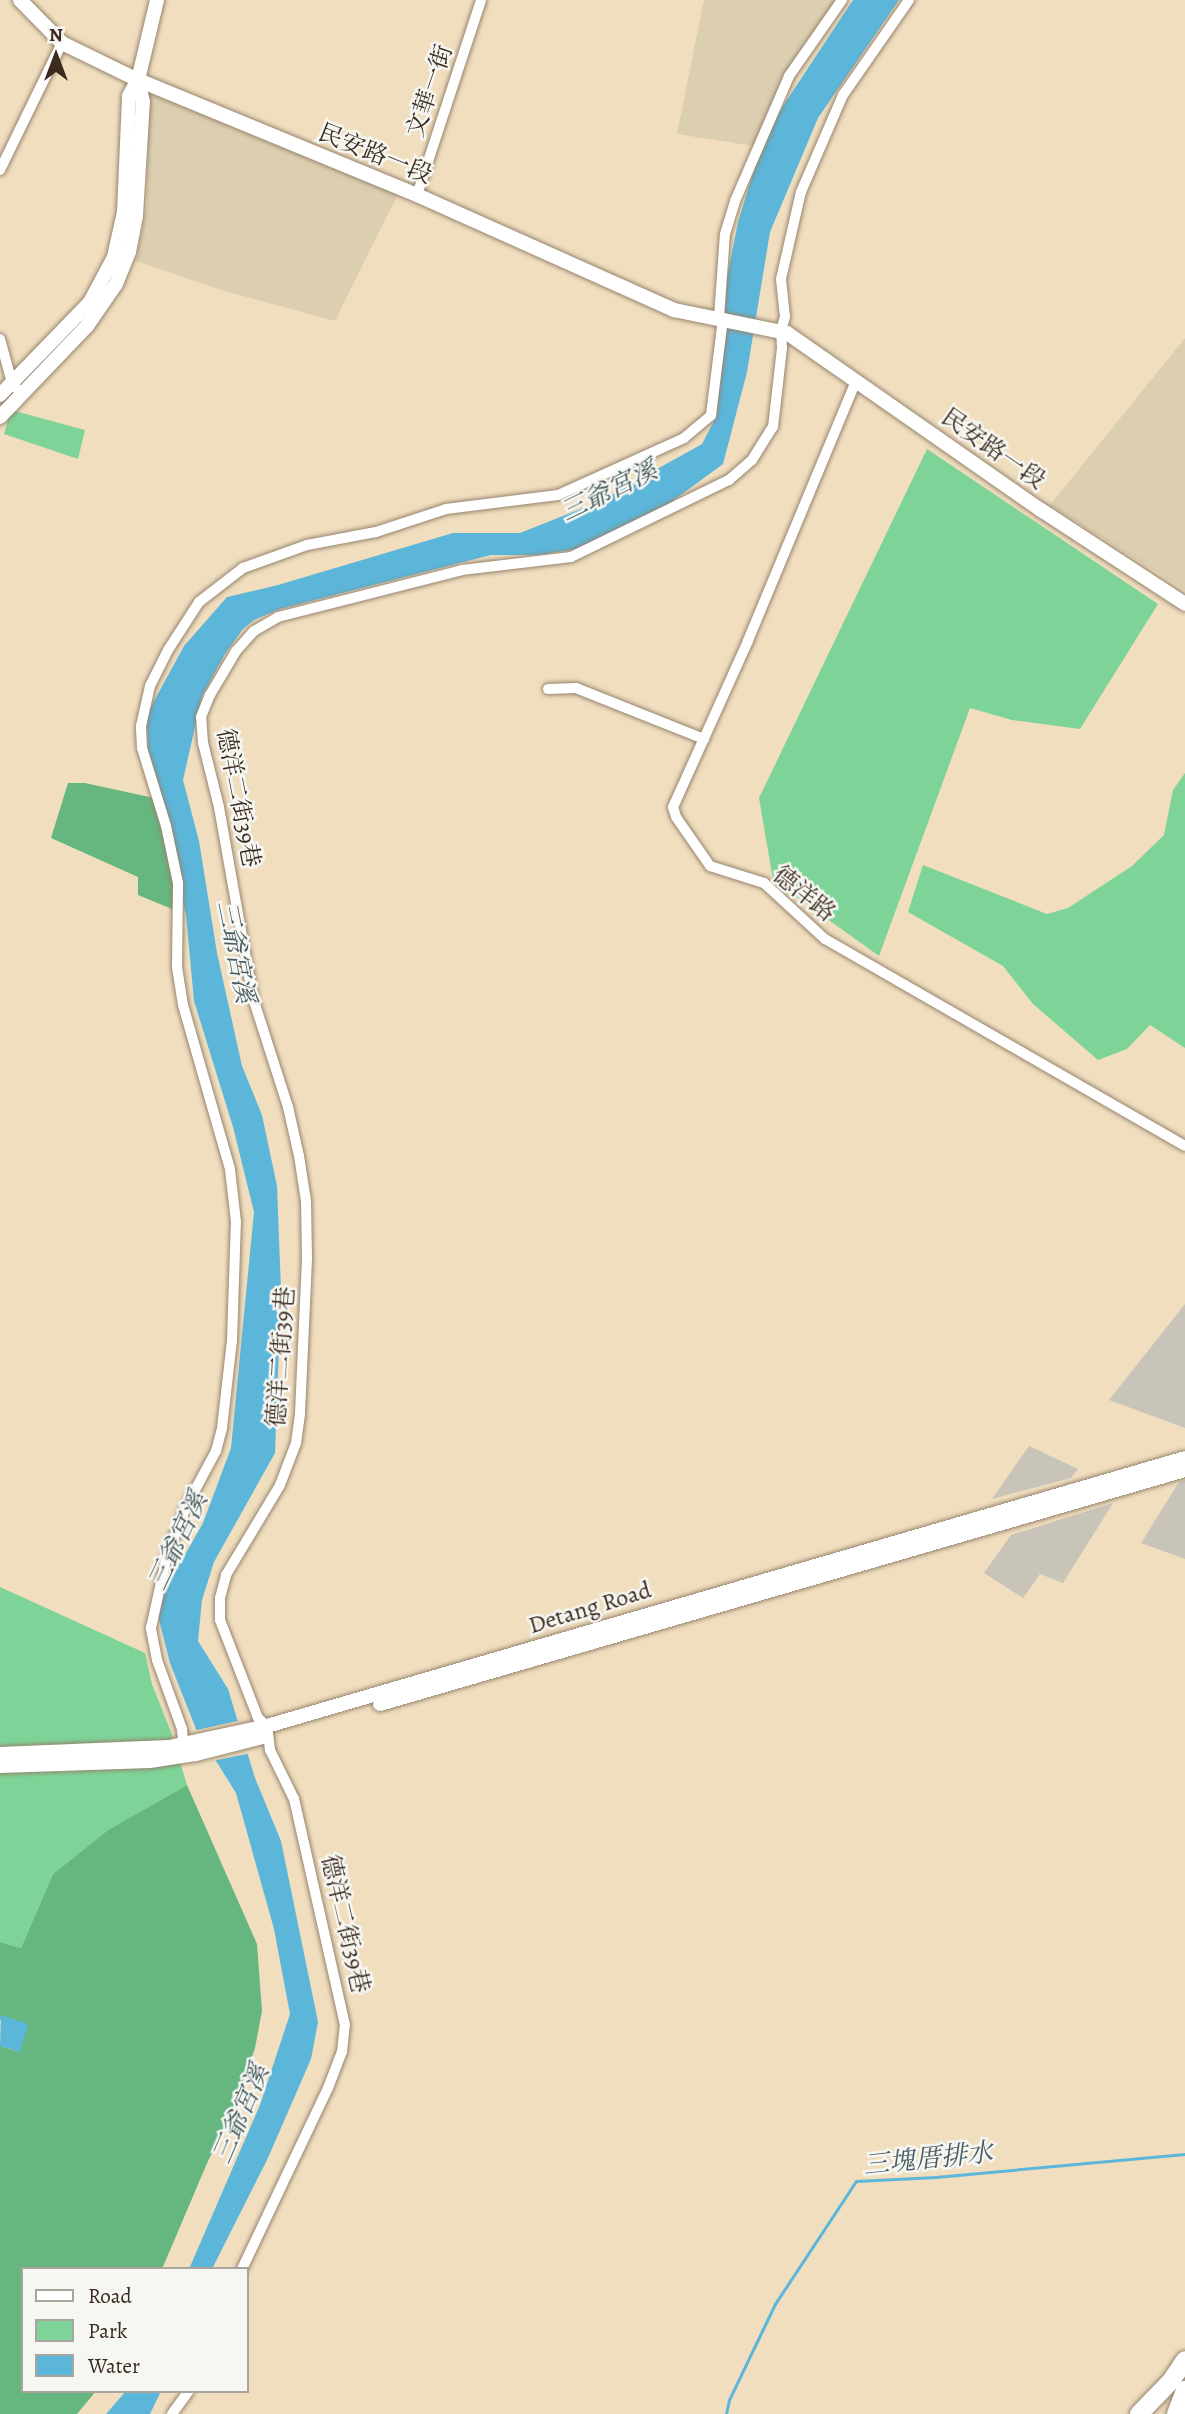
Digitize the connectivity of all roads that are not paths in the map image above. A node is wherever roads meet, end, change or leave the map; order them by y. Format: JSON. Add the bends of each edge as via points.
{"nodes":[{"id":1,"x":20,"y":0,"type":"edge"},
{"id":2,"x":157,"y":0,"type":"edge"},
{"id":3,"x":481,"y":0,"type":"edge"},
{"id":4,"x":842,"y":0,"type":"edge"},
{"id":5,"x":909,"y":0,"type":"edge"},
{"id":6,"x":62,"y":43,"type":"junction"},
{"id":7,"x":138,"y":80,"type":"junction"},
{"id":8,"x":0,"y":170,"type":"edge"},
{"id":9,"x":417,"y":195,"type":"junction"},
{"id":10,"x":724,"y":318,"type":"junction"},
{"id":11,"x":779,"y":330,"type":"junction"},
{"id":12,"x":0,"y":339,"type":"edge"},
{"id":13,"x":856,"y":381,"type":"junction"},
{"id":14,"x":17,"y":389,"type":"junction"},
{"id":15,"x":0,"y":395,"type":"edge"},
{"id":16,"x":0,"y":417,"type":"edge"},
{"id":17,"x":1185,"y":604,"type":"edge"},
{"id":18,"x":548,"y":690,"type":"dead end"},
{"id":19,"x":704,"y":739,"type":"junction"},
{"id":20,"x":1185,"y":1146,"type":"edge"},
{"id":21,"x":1185,"y":1458,"type":"edge"},
{"id":22,"x":1185,"y":1470,"type":"edge"},
{"id":23,"x":264,"y":1732,"type":"junction"},
{"id":24,"x":189,"y":1749,"type":"junction"},
{"id":25,"x":0,"y":1754,"type":"edge"},
{"id":26,"x":0,"y":1766,"type":"edge"},
{"id":27,"x":243,"y":2267,"type":"edge"},
{"id":28,"x":1185,"y":2360,"type":"edge"},
{"id":29,"x":1185,"y":2390,"type":"edge"},
{"id":30,"x":188,"y":2393,"type":"edge"},
{"id":31,"x":172,"y":2414,"type":"edge"},
{"id":32,"x":1139,"y":2414,"type":"edge"},
{"id":33,"x":1176,"y":2414,"type":"edge"}],
"edges":[{"from":1,"to":6,"type":"street","name":"民安路一段"},
{"from":2,"to":7,"type":"street"},
{"from":3,"to":9,"type":"street","name":"文華一街"},
{"from":4,"to":10,"type":"street","via":[[789,76],[734,201],[725,234]]},
{"from":5,"to":11,"type":"street","name":"德洋二街39巷","via":[[843,95],[801,192],[781,279],[785,317]]},
{"from":6,"to":7,"type":"street","name":"民安路一段"},
{"from":6,"to":8,"type":"street"},
{"from":7,"to":9,"type":"street","name":"民安路一段"},
{"from":7,"to":14,"type":"street","via":[[143,102],[136,215],[129,252],[99,311]]},
{"from":9,"to":10,"type":"street","name":"民安路一段","via":[[674,310]]},
{"from":10,"to":11,"type":"street","name":"民安路一段"},
{"from":10,"to":24,"type":"street","via":[[711,415],[684,438],[558,495],[446,509],[376,532],[307,545],[243,568],[200,602],[150,686],[140,736],[178,883],[177,966],[183,1005],[230,1169],[236,1222],[231,1351],[219,1441],[167,1555],[151,1628],[157,1660]]},
{"from":11,"to":13,"type":"street","name":"民安路一段"},
{"from":11,"to":23,"type":"street","name":"德洋二街39巷","via":[[782,348],[773,427],[762,449],[729,480],[571,557],[462,570],[270,621],[236,651],[201,717],[249,979],[288,1107],[306,1201],[307,1289],[296,1443],[279,1485],[226,1575],[220,1598],[220,1620],[229,1649]]},
{"from":12,"to":14,"type":"street"},
{"from":13,"to":17,"type":"street","name":"民安路一段"},
{"from":13,"to":19,"type":"street","name":"德洋路"},
{"from":14,"to":15,"type":"street"},
{"from":14,"to":16,"type":"street"},
{"from":18,"to":19,"type":"street","via":[[576,688]]},
{"from":19,"to":20,"type":"street","name":"德洋路","via":[[674,807],[684,832],[710,866],[764,883],[825,939]]},
{"from":21,"to":23,"type":"street","name":"Detang Road"},
{"from":22,"to":23,"type":"street","name":"Detang Road"},
{"from":23,"to":24,"type":"street","name":"Detang Road"},
{"from":23,"to":27,"type":"street","name":"德洋二街39巷","via":[[303,1831],[345,2025],[342,2052],[328,2088]]},
{"from":24,"to":25,"type":"street","name":"Detang Road"},
{"from":24,"to":26,"type":"street","name":"Detang Road","via":[[150,1761]]},
{"from":28,"to":32,"type":"highway"},
{"from":29,"to":33,"type":"highway"},
{"from":30,"to":31,"type":"street"}]}
